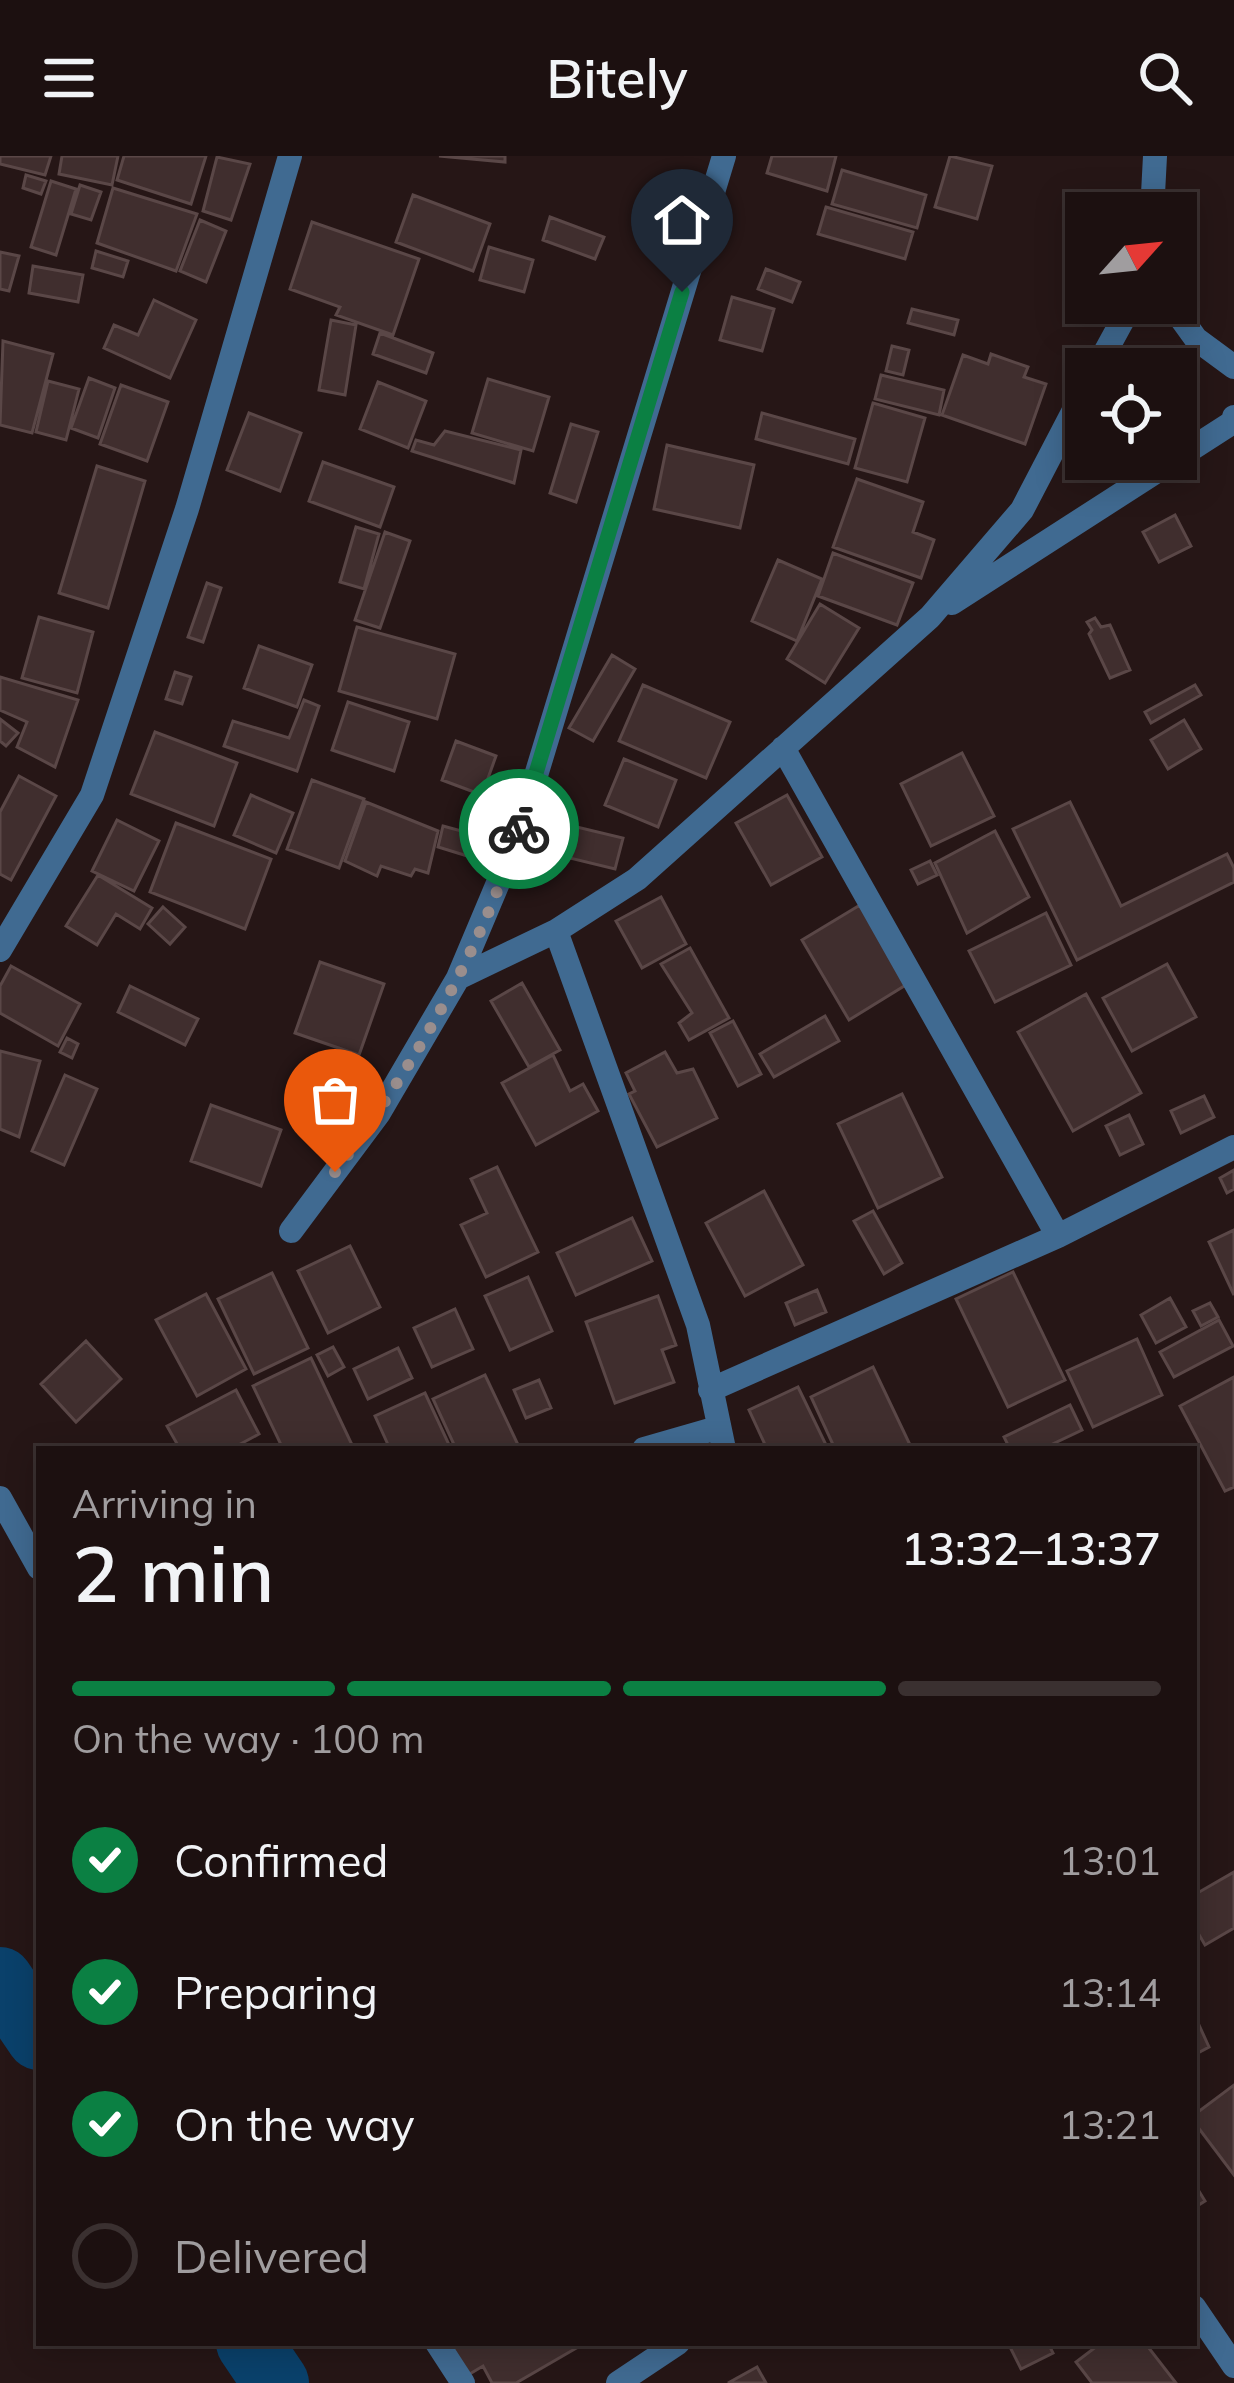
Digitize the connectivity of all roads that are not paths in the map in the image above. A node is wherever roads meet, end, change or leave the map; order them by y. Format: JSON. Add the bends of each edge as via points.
{"nodes":[{"id":1,"x":290,"y":156,"type":"edge"},
{"id":2,"x":724,"y":156,"type":"edge"},
{"id":3,"x":1155,"y":156,"type":"edge"},
{"id":4,"x":1152,"y":192,"type":"edge"},
{"id":5,"x":1185,"y":324,"type":"edge"},
{"id":6,"x":1234,"y":367,"type":"edge"},
{"id":7,"x":1234,"y":421,"type":"edge"},
{"id":8,"x":1065,"y":427,"type":"edge"},
{"id":9,"x":930,"y":617,"type":"junction"},
{"id":10,"x":783,"y":748,"type":"junction"},
{"id":11,"x":556,"y":931,"type":"junction"},
{"id":12,"x":0,"y":950,"type":"edge"},
{"id":13,"x":458,"y":978,"type":"junction"},
{"id":14,"x":1234,"y":1147,"type":"edge"},
{"id":15,"x":291,"y":1231,"type":"dead end"},
{"id":16,"x":1058,"y":1236,"type":"junction"},
{"id":17,"x":710,"y":1390,"type":"junction"},
{"id":18,"x":720,"y":1438,"type":"edge"},
{"id":19,"x":665,"y":1446,"type":"edge"},
{"id":20,"x":0,"y":1498,"type":"edge"},
{"id":21,"x":36,"y":1563,"type":"edge"},
{"id":22,"x":1197,"y":2311,"type":"edge"},
{"id":23,"x":439,"y":2346,"type":"edge"},
{"id":24,"x":674,"y":2346,"type":"edge"},
{"id":25,"x":1234,"y":2366,"type":"edge"},
{"id":26,"x":463,"y":2383,"type":"edge"},
{"id":27,"x":619,"y":2383,"type":"edge"}],
"edges":[{"from":1,"to":12,"type":"street","via":[[187,509],[92,795]]},
{"from":2,"to":13,"type":"street","via":[[517,838]]},
{"from":3,"to":4,"type":"street"},
{"from":5,"to":6,"type":"street"},
{"from":7,"to":9,"type":"street"},
{"from":8,"to":9,"type":"street","via":[[1022,510]]},
{"from":9,"to":10,"type":"street"},
{"from":10,"to":11,"type":"street","via":[[637,879]]},
{"from":10,"to":16,"type":"street"},
{"from":11,"to":13,"type":"street"},
{"from":11,"to":17,"type":"street","via":[[698,1325]]},
{"from":13,"to":15,"type":"street","via":[[379,1113]]},
{"from":14,"to":16,"type":"street"},
{"from":16,"to":17,"type":"street"},
{"from":17,"to":18,"type":"street"},
{"from":18,"to":19,"type":"street"},
{"from":20,"to":21,"type":"street"},
{"from":22,"to":25,"type":"street"},
{"from":23,"to":26,"type":"street"},
{"from":24,"to":27,"type":"street"}]}
